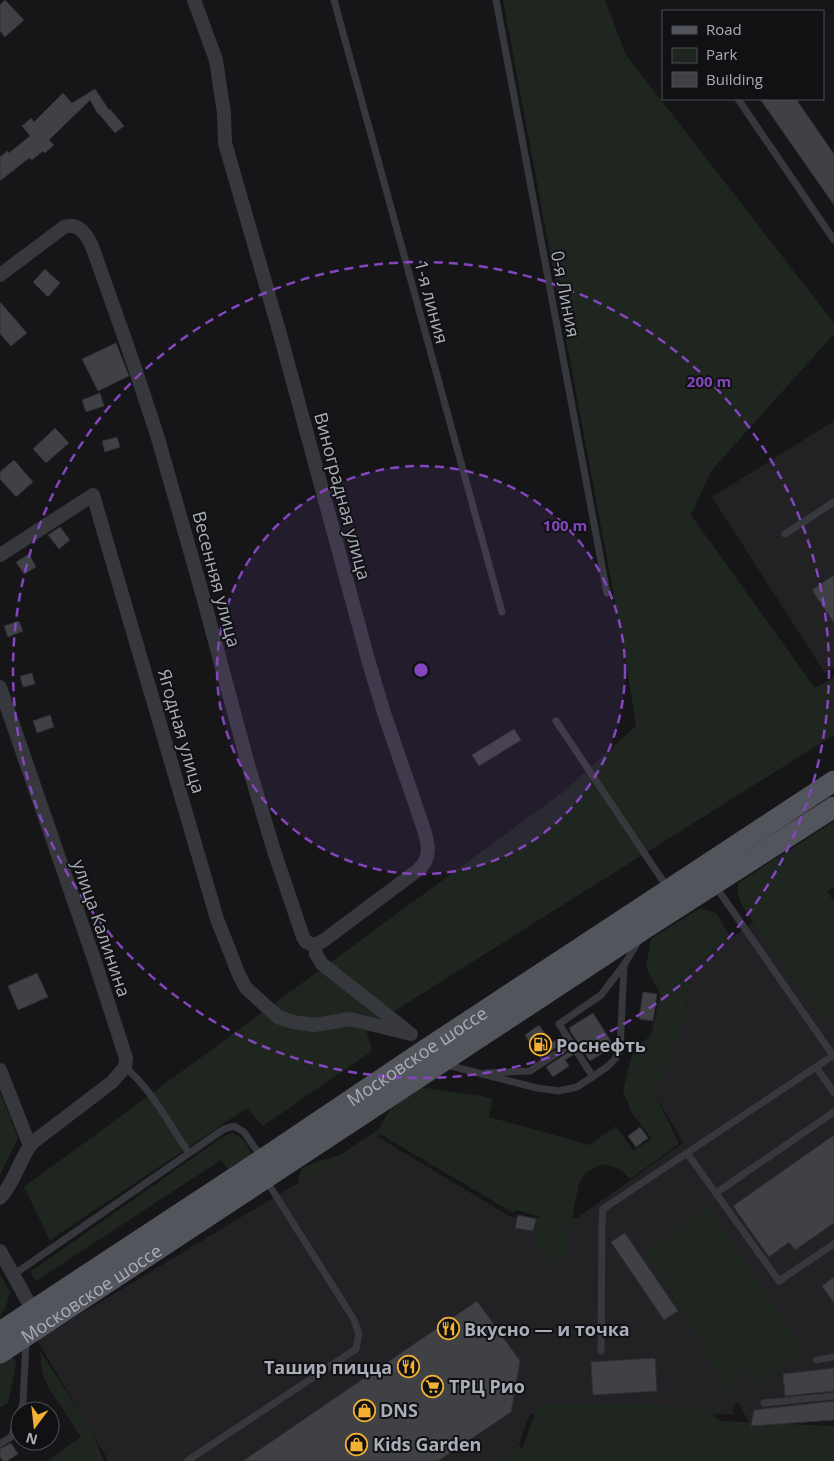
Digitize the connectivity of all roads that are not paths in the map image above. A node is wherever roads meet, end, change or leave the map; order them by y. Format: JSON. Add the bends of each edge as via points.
{"nodes":[{"id":1,"x":194,"y":0,"type":"edge"},
{"id":2,"x":334,"y":0,"type":"edge"},
{"id":3,"x":496,"y":0,"type":"edge"},
{"id":4,"x":739,"y":100,"type":"edge"},
{"id":5,"x":834,"y":240,"type":"edge"},
{"id":6,"x":0,"y":276,"type":"edge"},
{"id":7,"x":834,"y":502,"type":"edge"},
{"id":8,"x":785,"y":534,"type":"dead end"},
{"id":9,"x":0,"y":555,"type":"edge"},
{"id":10,"x":607,"y":593,"type":"dead end"},
{"id":11,"x":502,"y":612,"type":"dead end"},
{"id":12,"x":0,"y":688,"type":"edge"},
{"id":13,"x":556,"y":722,"type":"dead end"},
{"id":14,"x":834,"y":781,"type":"edge"},
{"id":15,"x":834,"y":807,"type":"edge"},
{"id":16,"x":714,"y":884,"type":"junction"},
{"id":17,"x":668,"y":890,"type":"junction"},
{"id":18,"x":647,"y":928,"type":"junction"},
{"id":19,"x":315,"y":945,"type":"junction"},
{"id":20,"x":624,"y":965,"type":"junction"},
{"id":21,"x":411,"y":1034,"type":"junction"},
{"id":22,"x":571,"y":1044,"type":"junction"},
{"id":23,"x":425,"y":1050,"type":"junction"},
{"id":24,"x":834,"y":1056,"type":"edge"},
{"id":25,"x":441,"y":1064,"type":"junction"},
{"id":26,"x":125,"y":1067,"type":"junction"},
{"id":27,"x":816,"y":1067,"type":"junction"},
{"id":28,"x":0,"y":1070,"type":"edge"},
{"id":29,"x":478,"y":1073,"type":"junction"},
{"id":30,"x":593,"y":1077,"type":"junction"},
{"id":31,"x":834,"y":1093,"type":"edge"},
{"id":32,"x":834,"y":1112,"type":"edge"},
{"id":33,"x":31,"y":1145,"type":"junction"},
{"id":34,"x":189,"y":1153,"type":"junction"},
{"id":35,"x":687,"y":1153,"type":"junction"},
{"id":36,"x":269,"y":1166,"type":"junction"},
{"id":37,"x":716,"y":1193,"type":"junction"},
{"id":38,"x":0,"y":1198,"type":"edge"},
{"id":39,"x":834,"y":1244,"type":"edge"},
{"id":40,"x":0,"y":1251,"type":"edge"},
{"id":41,"x":13,"y":1275,"type":"junction"},
{"id":42,"x":33,"y":1324,"type":"junction"},
{"id":43,"x":0,"y":1332,"type":"edge"},
{"id":44,"x":601,"y":1351,"type":"dead end"},
{"id":45,"x":0,"y":1353,"type":"edge"},
{"id":46,"x":834,"y":1357,"type":"edge"},
{"id":47,"x":816,"y":1360,"type":"dead end"},
{"id":48,"x":834,"y":1396,"type":"edge"},
{"id":49,"x":23,"y":1401,"type":"edge"},
{"id":50,"x":764,"y":1402,"type":"dead end"},
{"id":51,"x":186,"y":1461,"type":"edge"}],
"edges":[{"from":1,"to":19,"type":"street","name":"Виноградная улица","via":[[216,60],[225,143],[369,663],[428,850],[426,862],[418,870]]},
{"from":2,"to":11,"type":"lane","name":"1-я линия"},
{"from":3,"to":10,"type":"lane","name":"0-я Линия"},
{"from":4,"to":5,"type":"lane"},
{"from":6,"to":19,"type":"street","name":"Весенняя улица","via":[[69,226],[83,231],[92,246],[165,463],[274,851],[303,937]]},
{"from":7,"to":8,"type":"lane"},
{"from":9,"to":21,"type":"street","name":"Ягодная улица","via":[[93,495],[217,919],[238,975],[246,988],[278,1017],[314,1025],[350,1019]]},
{"from":12,"to":26,"type":"street","name":"улица Калинина","via":[[124,1049]]},
{"from":13,"to":17,"type":"lane"},
{"from":14,"to":17,"type":"main road","name":"Московское шоссе"},
{"from":15,"to":16,"type":"main road","name":"Московское шоссе"},
{"from":16,"to":18,"type":"main road","name":"Московское шоссе"},
{"from":16,"to":24,"type":"lane"},
{"from":17,"to":23,"type":"main road","name":"Московское шоссе"},
{"from":18,"to":20,"type":"lane"},
{"from":18,"to":25,"type":"main road","name":"Московское шоссе"},
{"from":19,"to":21,"type":"street","name":"Весенняя улица","via":[[322,964]]},
{"from":20,"to":22,"type":"lane","via":[[601,995],[559,1024]]},
{"from":20,"to":30,"type":"lane","via":[[620,1050],[615,1060]]},
{"from":21,"to":23,"type":"street","name":"Весенняя улица"},
{"from":22,"to":29,"type":"lane","via":[[530,1071]]},
{"from":22,"to":30,"type":"lane"},
{"from":23,"to":36,"type":"main road","name":"Московское шоссе"},
{"from":24,"to":27,"type":"lane"},
{"from":25,"to":29,"type":"lane"},
{"from":25,"to":36,"type":"main road","name":"Московское шоссе"},
{"from":26,"to":33,"type":"street","via":[[112,1082]]},
{"from":26,"to":34,"type":"lane","via":[[146,1089]]},
{"from":27,"to":31,"type":"lane"},
{"from":27,"to":35,"type":"lane"},
{"from":28,"to":33,"type":"street"},
{"from":29,"to":30,"type":"lane","via":[[558,1091],[577,1087]]},
{"from":32,"to":37,"type":"lane"},
{"from":33,"to":38,"type":"street"},
{"from":34,"to":36,"type":"lane","via":[[224,1129],[234,1126],[244,1132]]},
{"from":34,"to":41,"type":"lane"},
{"from":35,"to":37,"type":"lane"},
{"from":35,"to":44,"type":"lane","via":[[603,1209]]},
{"from":36,"to":42,"type":"main road","name":"Московское шоссе"},
{"from":36,"to":51,"type":"lane","via":[[353,1318],[359,1333],[356,1349]]},
{"from":37,"to":39,"type":"lane","via":[[779,1281]]},
{"from":40,"to":41,"type":"street"},
{"from":41,"to":42,"type":"street"},
{"from":42,"to":43,"type":"main road","name":"Московское шоссе"},
{"from":42,"to":45,"type":"main road","name":"Московское шоссе"},
{"from":42,"to":49,"type":"lane"},
{"from":46,"to":47,"type":"lane"},
{"from":48,"to":50,"type":"lane"}]}
